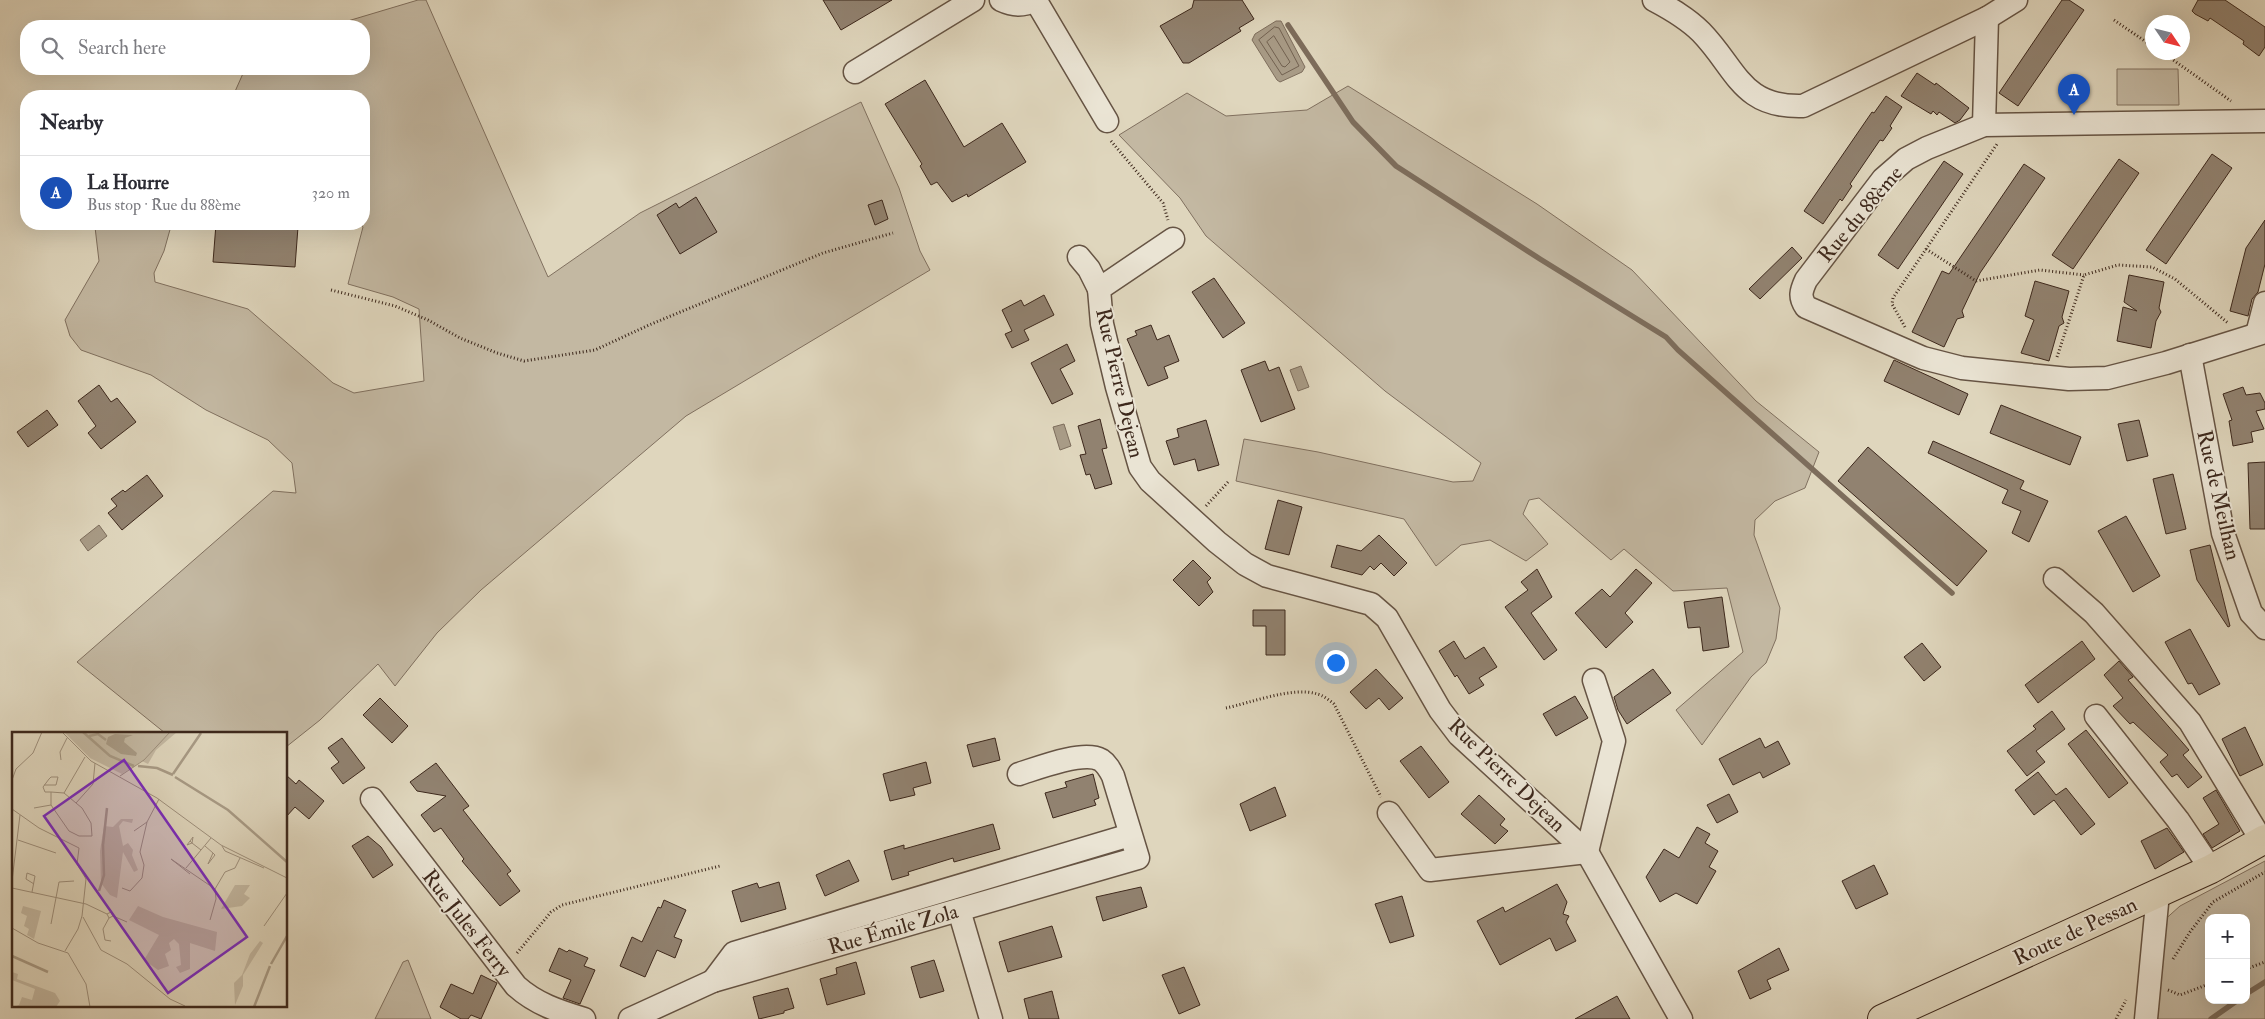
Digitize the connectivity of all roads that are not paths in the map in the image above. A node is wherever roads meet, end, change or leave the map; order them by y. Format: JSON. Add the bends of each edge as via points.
{"nodes":[{"id":1,"x":973,"y":0,"type":"edge"},
{"id":2,"x":1001,"y":0,"type":"edge"},
{"id":3,"x":1036,"y":0,"type":"edge"},
{"id":4,"x":1654,"y":0,"type":"edge"},
{"id":5,"x":2016,"y":0,"type":"edge"},
{"id":6,"x":1986,"y":18,"type":"junction"},
{"id":7,"x":855,"y":72,"type":"dead end"},
{"id":8,"x":1107,"y":121,"type":"road end"},
{"id":9,"x":2262,"y":121,"type":"edge"},
{"id":10,"x":1984,"y":125,"type":"junction"},
{"id":11,"x":1173,"y":239,"type":"road end"},
{"id":12,"x":1079,"y":257,"type":"dead end"},
{"id":13,"x":1099,"y":289,"type":"junction"},
{"id":14,"x":2265,"y":303,"type":"edge"},
{"id":15,"x":2256,"y":335,"type":"edge"},
{"id":16,"x":2190,"y":355,"type":"junction"},
{"id":17,"x":2055,"y":579,"type":"dead end"},
{"id":18,"x":2265,"y":628,"type":"edge"},
{"id":19,"x":1594,"y":680,"type":"dead end"},
{"id":20,"x":2096,"y":716,"type":"dead end"},
{"id":21,"x":1019,"y":774,"type":"dead end"},
{"id":22,"x":372,"y":799,"type":"dead end"},
{"id":23,"x":1389,"y":812,"type":"road end"},
{"id":24,"x":1130,"y":835,"type":"junction"},
{"id":25,"x":2263,"y":840,"type":"edge"},
{"id":26,"x":1587,"y":852,"type":"junction"},
{"id":27,"x":2211,"y":869,"type":"junction"},
{"id":28,"x":2158,"y":893,"type":"junction"},
{"id":29,"x":959,"y":910,"type":"junction"},
{"id":30,"x":713,"y":981,"type":"junction"},
{"id":31,"x":584,"y":1019,"type":"edge"},
{"id":32,"x":630,"y":1019,"type":"edge"},
{"id":33,"x":991,"y":1019,"type":"edge"},
{"id":34,"x":1681,"y":1019,"type":"edge"},
{"id":35,"x":1882,"y":1019,"type":"edge"},
{"id":36,"x":2146,"y":1019,"type":"edge"}],
"edges":[{"from":1,"to":7,"type":"street"},
{"from":2,"to":3,"type":"street","via":[[1010,5],[1024,5]]},
{"from":3,"to":8,"type":"street"},
{"from":4,"to":6,"type":"street","via":[[1676,11],[1701,32],[1746,89],[1763,100],[1784,107],[1803,106]]},
{"from":5,"to":6,"type":"street"},
{"from":6,"to":10,"type":"street"},
{"from":9,"to":10,"type":"street","name":"Rue du 88ème"},
{"from":10,"to":16,"type":"street","name":"Rue du 88ème","via":[[1906,159],[1883,179],[1806,280],[1800,293],[1802,302],[1811,309],[1924,358],[1962,368],[2069,379],[2107,378]]},
{"from":11,"to":13,"type":"street","name":"Rue Pierre Dejean"},
{"from":12,"to":13,"type":"street","name":"Rue Pierre Dejean"},
{"from":13,"to":26,"type":"street","name":"Rue Pierre Dejean","via":[[1102,324],[1114,378],[1140,467],[1150,481],[1245,564],[1267,576],[1371,604],[1381,611],[1440,710],[1459,735]]},
{"from":14,"to":15,"type":"street"},
{"from":15,"to":16,"type":"street"},
{"from":16,"to":18,"type":"street","name":"Rue de Meilhan","via":[[2224,533],[2251,613]]},
{"from":17,"to":25,"type":"street","via":[[2094,613],[2190,722]]},
{"from":19,"to":26,"type":"street","via":[[1614,741]]},
{"from":20,"to":27,"type":"street","via":[[2178,820]]},
{"from":21,"to":24,"type":"street","via":[[1077,758],[1101,760],[1112,776]]},
{"from":22,"to":31,"type":"street","name":"Rue Jules Ferry","via":[[528,997]]},
{"from":23,"to":26,"type":"street","via":[[1430,870]]},
{"from":24,"to":29,"type":"street","name":"Rue Émile Zola","via":[[1138,858]]},
{"from":24,"to":30,"type":"street","via":[[734,953]]},
{"from":25,"to":27,"type":"main road","name":"Route de Pessan"},
{"from":26,"to":34,"type":"street","name":"Rue Pierre Dejean"},
{"from":27,"to":28,"type":"main road","name":"Route de Pessan"},
{"from":28,"to":35,"type":"main road","name":"Route de Pessan"},
{"from":28,"to":36,"type":"street"},
{"from":29,"to":30,"type":"street","name":"Rue Émile Zola"},
{"from":29,"to":33,"type":"street"},
{"from":30,"to":32,"type":"street","name":"Rue Émile Zola"}]}
